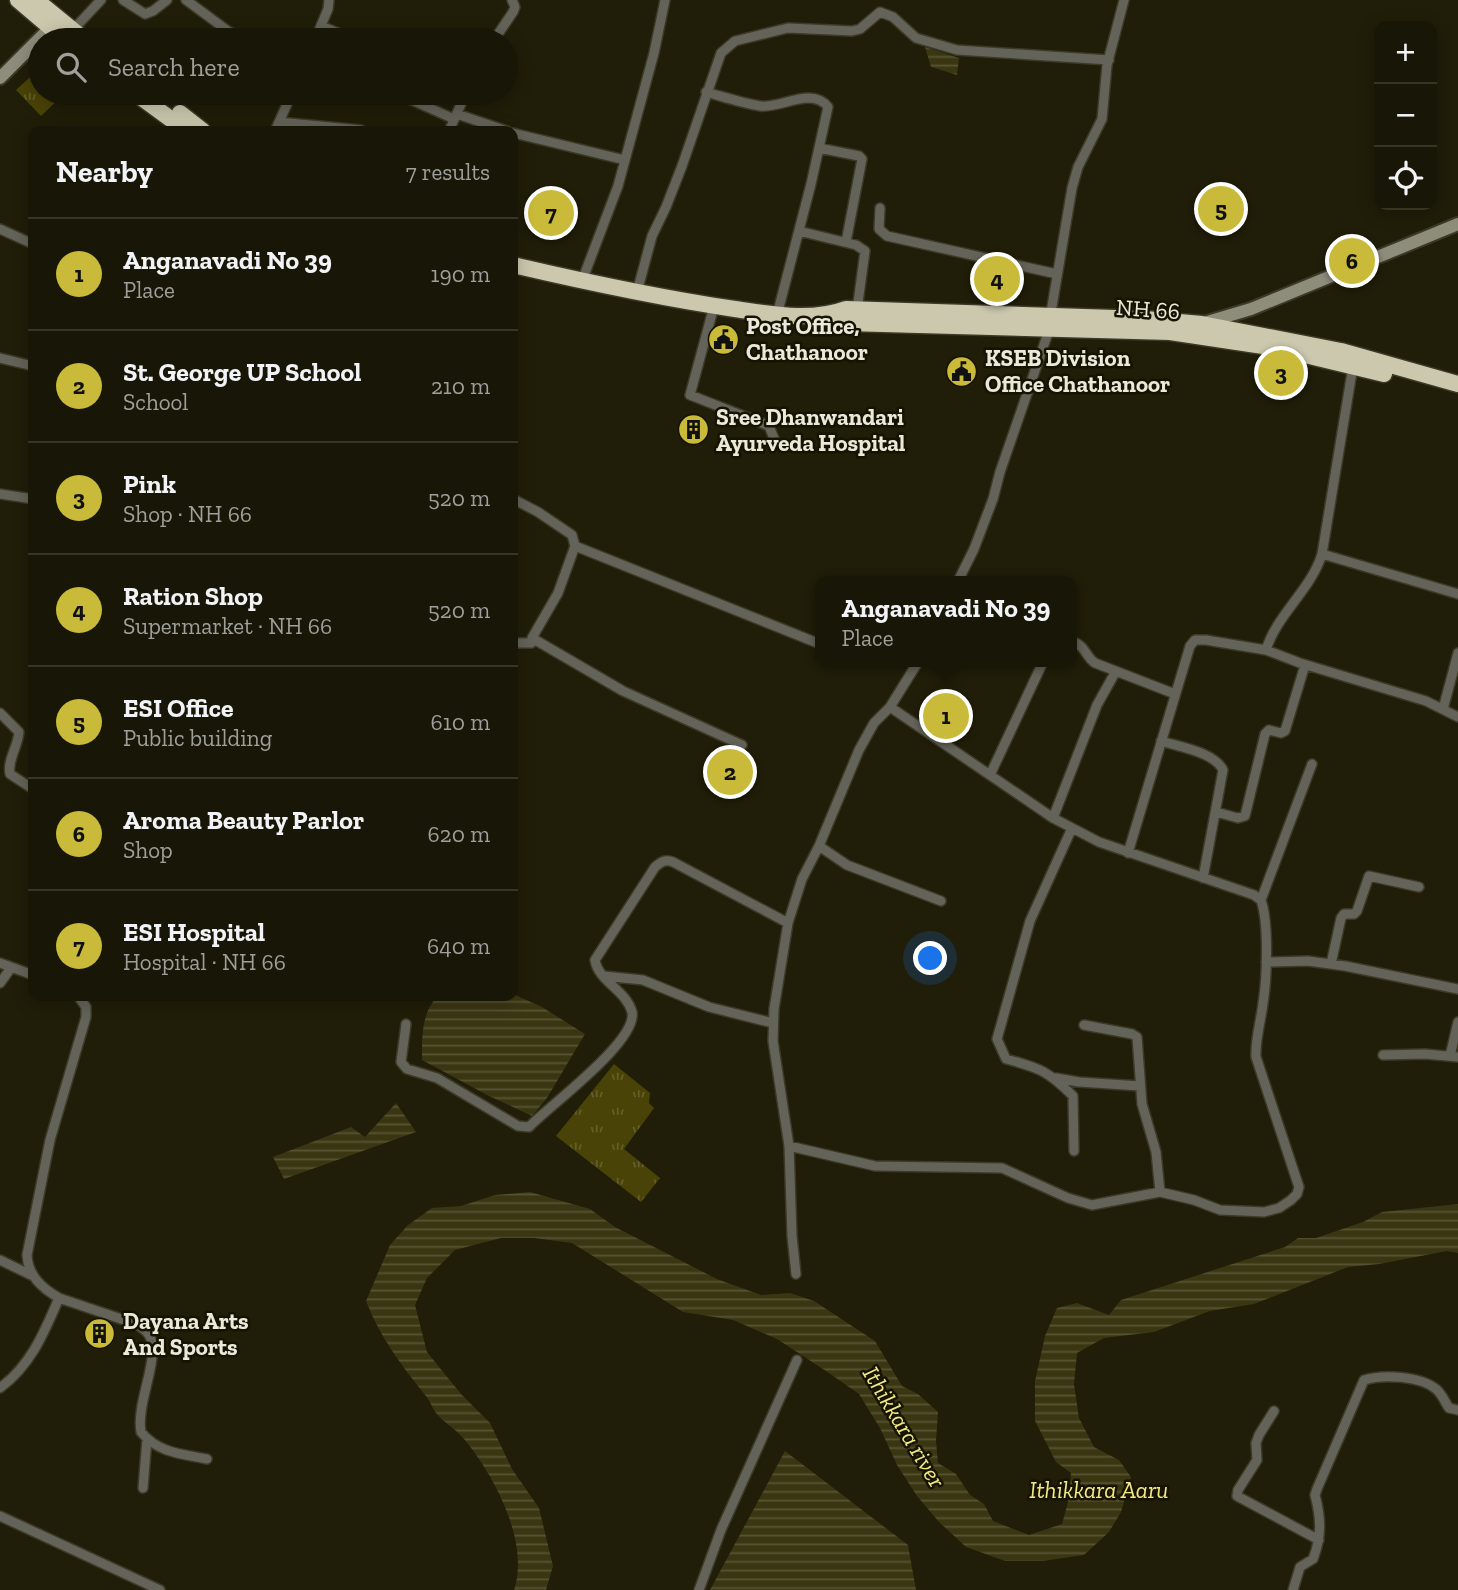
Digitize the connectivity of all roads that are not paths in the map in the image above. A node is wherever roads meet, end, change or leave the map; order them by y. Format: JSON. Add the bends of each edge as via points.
{"nodes":[{"id":1,"x":18,"y":0,"type":"edge"},
{"id":2,"x":36,"y":0,"type":"edge"},
{"id":3,"x":101,"y":0,"type":"edge"},
{"id":4,"x":123,"y":0,"type":"edge"},
{"id":5,"x":167,"y":0,"type":"edge"},
{"id":6,"x":186,"y":0,"type":"edge"},
{"id":7,"x":512,"y":0,"type":"edge"},
{"id":8,"x":665,"y":0,"type":"edge"},
{"id":9,"x":1124,"y":0,"type":"edge"},
{"id":10,"x":330,"y":3,"type":"edge"},
{"id":11,"x":55,"y":23,"type":"junction"},
{"id":12,"x":321,"y":26,"type":"joint"},
{"id":13,"x":50,"y":28,"type":"edge"},
{"id":14,"x":61,"y":28,"type":"edge"},
{"id":15,"x":80,"y":28,"type":"edge"},
{"id":16,"x":224,"y":28,"type":"edge"},
{"id":17,"x":326,"y":28,"type":"edge"},
{"id":18,"x":502,"y":28,"type":"edge"},
{"id":19,"x":28,"y":50,"type":"edge"},
{"id":20,"x":1109,"y":60,"type":"junction"},
{"id":21,"x":0,"y":78,"type":"edge"},
{"id":22,"x":706,"y":92,"type":"junction"},
{"id":23,"x":151,"y":105,"type":"edge"},
{"id":24,"x":169,"y":105,"type":"edge"},
{"id":25,"x":287,"y":105,"type":"edge"},
{"id":26,"x":426,"y":105,"type":"edge"},
{"id":27,"x":461,"y":105,"type":"edge"},
{"id":28,"x":456,"y":117,"type":"junction"},
{"id":29,"x":180,"y":126,"type":"edge"},
{"id":30,"x":196,"y":126,"type":"edge"},
{"id":31,"x":277,"y":126,"type":"edge"},
{"id":32,"x":452,"y":126,"type":"edge"},
{"id":33,"x":488,"y":126,"type":"edge"},
{"id":34,"x":518,"y":134,"type":"edge"},
{"id":35,"x":819,"y":148,"type":"junction"},
{"id":36,"x":625,"y":160,"type":"junction"},
{"id":37,"x":880,"y":208,"type":"dead end"},
{"id":38,"x":1458,"y":224,"type":"edge"},
{"id":39,"x":0,"y":229,"type":"edge"},
{"id":40,"x":799,"y":231,"type":"junction"},
{"id":41,"x":28,"y":242,"type":"edge"},
{"id":42,"x":846,"y":242,"type":"junction"},
{"id":43,"x":518,"y":266,"type":"edge"},
{"id":44,"x":1057,"y":274,"type":"junction"},
{"id":45,"x":582,"y":281,"type":"junction"},
{"id":46,"x":638,"y":292,"type":"junction"},
{"id":47,"x":714,"y":306,"type":"junction"},
{"id":48,"x":1251,"y":309,"type":"junction"},
{"id":49,"x":857,"y":310,"type":"junction"},
{"id":50,"x":777,"y":314,"type":"junction"},
{"id":51,"x":829,"y":315,"type":"junction"},
{"id":52,"x":1050,"y":321,"type":"junction"},
{"id":53,"x":1202,"y":324,"type":"junction"},
{"id":54,"x":1238,"y":330,"type":"junction"},
{"id":55,"x":0,"y":358,"type":"edge"},
{"id":56,"x":28,"y":365,"type":"edge"},
{"id":57,"x":1353,"y":366,"type":"junction"},
{"id":58,"x":1458,"y":384,"type":"edge"},
{"id":59,"x":1458,"y":394,"type":"edge"},
{"id":60,"x":775,"y":441,"type":"dead end"},
{"id":61,"x":0,"y":494,"type":"edge"},
{"id":62,"x":28,"y":498,"type":"edge"},
{"id":63,"x":518,"y":502,"type":"edge"},
{"id":64,"x":575,"y":546,"type":"junction"},
{"id":65,"x":1322,"y":554,"type":"junction"},
{"id":66,"x":960,"y":576,"type":"edge"},
{"id":67,"x":1458,"y":594,"type":"edge"},
{"id":68,"x":533,"y":638,"type":"junction"},
{"id":69,"x":815,"y":641,"type":"edge"},
{"id":70,"x":518,"y":643,"type":"edge"},
{"id":71,"x":1077,"y":643,"type":"edge"},
{"id":72,"x":1266,"y":650,"type":"junction"},
{"id":73,"x":1458,"y":653,"type":"edge"},
{"id":74,"x":1305,"y":665,"type":"junction"},
{"id":75,"x":916,"y":667,"type":"edge"},
{"id":76,"x":1041,"y":667,"type":"edge"},
{"id":77,"x":1116,"y":671,"type":"junction"},
{"id":78,"x":1175,"y":694,"type":"junction"},
{"id":79,"x":890,"y":707,"type":"junction"},
{"id":80,"x":1443,"y":709,"type":"junction"},
{"id":81,"x":0,"y":713,"type":"edge"},
{"id":82,"x":1458,"y":717,"type":"edge"},
{"id":83,"x":1161,"y":741,"type":"junction"},
{"id":84,"x":742,"y":745,"type":"dead end"},
{"id":85,"x":1312,"y":764,"type":"dead end"},
{"id":86,"x":990,"y":775,"type":"junction"},
{"id":87,"x":28,"y":786,"type":"edge"},
{"id":88,"x":1216,"y":812,"type":"junction"},
{"id":89,"x":1054,"y":818,"type":"junction"},
{"id":90,"x":1072,"y":828,"type":"junction"},
{"id":91,"x":819,"y":846,"type":"junction"},
{"id":92,"x":1128,"y":853,"type":"junction"},
{"id":93,"x":1203,"y":878,"type":"junction"},
{"id":94,"x":1419,"y":887,"type":"dead end"},
{"id":95,"x":1261,"y":900,"type":"junction"},
{"id":96,"x":941,"y":901,"type":"dead end"},
{"id":97,"x":788,"y":923,"type":"junction"},
{"id":98,"x":1266,"y":962,"type":"junction"},
{"id":99,"x":0,"y":963,"type":"edge"},
{"id":100,"x":1331,"y":964,"type":"junction"},
{"id":101,"x":11,"y":968,"type":"junction"},
{"id":102,"x":28,"y":973,"type":"edge"},
{"id":103,"x":604,"y":976,"type":"junction"},
{"id":104,"x":0,"y":983,"type":"edge"},
{"id":105,"x":1458,"y":989,"type":"edge"},
{"id":106,"x":82,"y":1001,"type":"edge"},
{"id":107,"x":1458,"y":1022,"type":"edge"},
{"id":108,"x":773,"y":1023,"type":"junction"},
{"id":109,"x":406,"y":1024,"type":"dead end"},
{"id":110,"x":1084,"y":1025,"type":"dead end"},
{"id":111,"x":1383,"y":1055,"type":"dead end"},
{"id":112,"x":1454,"y":1056,"type":"edge"},
{"id":113,"x":1054,"y":1077,"type":"junction"},
{"id":114,"x":1140,"y":1086,"type":"junction"},
{"id":115,"x":789,"y":1146,"type":"junction"},
{"id":116,"x":1073,"y":1151,"type":"dead end"},
{"id":117,"x":1160,"y":1192,"type":"junction"},
{"id":118,"x":0,"y":1260,"type":"edge"},
{"id":119,"x":796,"y":1274,"type":"dead end"},
{"id":120,"x":31,"y":1275,"type":"junction"},
{"id":121,"x":60,"y":1298,"type":"junction"},
{"id":122,"x":797,"y":1360,"type":"dead end"},
{"id":123,"x":0,"y":1388,"type":"edge"},
{"id":124,"x":1458,"y":1410,"type":"edge"},
{"id":125,"x":1274,"y":1411,"type":"dead end"},
{"id":126,"x":147,"y":1439,"type":"junction"},
{"id":127,"x":207,"y":1459,"type":"dead end"},
{"id":128,"x":143,"y":1488,"type":"dead end"},
{"id":129,"x":0,"y":1516,"type":"edge"},
{"id":130,"x":1320,"y":1540,"type":"junction"},
{"id":131,"x":160,"y":1590,"type":"edge"},
{"id":132,"x":699,"y":1590,"type":"edge"},
{"id":133,"x":1293,"y":1590,"type":"edge"}],
"edges":[{"from":1,"to":11,"type":"highway"},
{"from":2,"to":11,"type":"highway"},
{"from":3,"to":15,"type":"street"},
{"from":4,"to":5,"type":"street","via":[[145,14]]},
{"from":6,"to":16,"type":"street"},
{"from":7,"to":18,"type":"street","via":[[515,7]]},
{"from":8,"to":36,"type":"street"},
{"from":9,"to":20,"type":"street"},
{"from":10,"to":12,"type":"street"},
{"from":11,"to":13,"type":"main road"},
{"from":11,"to":14,"type":"highway"},
{"from":12,"to":17,"type":"street"},
{"from":19,"to":21,"type":"main road"},
{"from":20,"to":22,"type":"street","via":[[957,50],[916,38],[894,17],[880,12],[852,31],[788,28],[735,41],[721,53]]},
{"from":20,"to":44,"type":"street","via":[[1101,119],[1075,177]]},
{"from":22,"to":35,"type":"street","via":[[759,106],[809,98],[823,102],[828,107]]},
{"from":22,"to":46,"type":"street","via":[[652,236]]},
{"from":23,"to":29,"type":"highway"},
{"from":24,"to":30,"type":"highway"},
{"from":25,"to":31,"type":"street"},
{"from":26,"to":28,"type":"street"},
{"from":27,"to":28,"type":"street"},
{"from":28,"to":32,"type":"street"},
{"from":28,"to":33,"type":"street"},
{"from":34,"to":36,"type":"street"},
{"from":35,"to":40,"type":"street"},
{"from":35,"to":42,"type":"street","via":[[862,159]]},
{"from":36,"to":45,"type":"street"},
{"from":37,"to":44,"type":"street","via":[[879,229],[887,236]]},
{"from":38,"to":48,"type":"main road"},
{"from":39,"to":41,"type":"street"},
{"from":40,"to":42,"type":"street"},
{"from":40,"to":50,"type":"street"},
{"from":42,"to":49,"type":"street","via":[[862,247],[866,254]]},
{"from":43,"to":45,"type":"highway","name":"NH 66"},
{"from":44,"to":52,"type":"street"},
{"from":45,"to":46,"type":"highway","name":"NH 66"},
{"from":46,"to":47,"type":"highway","name":"NH 66"},
{"from":47,"to":50,"type":"highway","name":"NH 66"},
{"from":47,"to":60,"type":"street","via":[[690,396],[768,426]]},
{"from":48,"to":53,"type":"main road"},
{"from":48,"to":54,"type":"main road"},
{"from":49,"to":51,"type":"highway","name":"NH 66"},
{"from":49,"to":52,"type":"highway","name":"NH 66"},
{"from":50,"to":51,"type":"highway","name":"NH 66"},
{"from":51,"to":52,"type":"highway","name":"NH 66","via":[[847,323]]},
{"from":52,"to":53,"type":"highway","name":"NH 66","via":[[1145,319]]},
{"from":52,"to":57,"type":"highway","name":"NH 66","via":[[1170,332],[1276,348]]},
{"from":52,"to":66,"type":"street","via":[[993,499]]},
{"from":53,"to":54,"type":"highway","name":"NH 66"},
{"from":54,"to":58,"type":"highway","name":"NH 66","via":[[1341,351]]},
{"from":55,"to":56,"type":"street"},
{"from":57,"to":59,"type":"highway","name":"NH 66"},
{"from":57,"to":65,"type":"street"},
{"from":61,"to":62,"type":"street"},
{"from":63,"to":64,"type":"street","via":[[572,535]]},
{"from":64,"to":68,"type":"street","via":[[558,593]]},
{"from":64,"to":69,"type":"street"},
{"from":65,"to":67,"type":"street"},
{"from":65,"to":72,"type":"street"},
{"from":68,"to":70,"type":"street","via":[[531,643]]},
{"from":68,"to":84,"type":"street","via":[[623,691]]},
{"from":71,"to":77,"type":"street","via":[[1084,646],[1091,661]]},
{"from":72,"to":74,"type":"street"},
{"from":72,"to":78,"type":"street","via":[[1193,641]]},
{"from":73,"to":80,"type":"street"},
{"from":74,"to":80,"type":"street"},
{"from":74,"to":88,"type":"street","via":[[1285,732],[1269,730],[1265,734],[1245,816]]},
{"from":75,"to":79,"type":"street"},
{"from":76,"to":86,"type":"street"},
{"from":77,"to":78,"type":"street"},
{"from":77,"to":89,"type":"street","via":[[1097,705]]},
{"from":78,"to":83,"type":"street"},
{"from":79,"to":86,"type":"street"},
{"from":79,"to":91,"type":"street","via":[[874,723],[859,750]]},
{"from":80,"to":82,"type":"street"},
{"from":81,"to":87,"type":"street","via":[[19,732],[8,769]]},
{"from":83,"to":88,"type":"street","via":[[1221,765],[1224,776]]},
{"from":83,"to":92,"type":"street"},
{"from":85,"to":95,"type":"street"},
{"from":86,"to":89,"type":"street"},
{"from":88,"to":93,"type":"street"},
{"from":89,"to":90,"type":"street"},
{"from":90,"to":92,"type":"street"},
{"from":90,"to":113,"type":"street","via":[[1030,921],[997,1039],[1006,1059]]},
{"from":91,"to":96,"type":"street","via":[[847,865]]},
{"from":91,"to":97,"type":"street"},
{"from":92,"to":93,"type":"street"},
{"from":93,"to":95,"type":"street"},
{"from":94,"to":100,"type":"street","via":[[1369,876],[1357,911],[1341,918]]},
{"from":95,"to":98,"type":"street"},
{"from":97,"to":103,"type":"street","via":[[665,860],[654,867],[597,956],[595,964]]},
{"from":97,"to":108,"type":"street"},
{"from":98,"to":100,"type":"street"},
{"from":98,"to":117,"type":"street","via":[[1256,1057],[1299,1187],[1297,1194],[1279,1208],[1251,1213],[1220,1210]]},
{"from":99,"to":101,"type":"street"},
{"from":100,"to":105,"type":"street"},
{"from":101,"to":102,"type":"street"},
{"from":101,"to":104,"type":"street"},
{"from":103,"to":108,"type":"street","via":[[643,980],[709,1007]]},
{"from":103,"to":109,"type":"street","via":[[625,997],[632,1018],[629,1029],[609,1057],[529,1126],[518,1126],[436,1078],[407,1069],[401,1062]]},
{"from":106,"to":120,"type":"street","via":[[86,1017],[50,1140],[27,1255]]},
{"from":107,"to":112,"type":"street"},
{"from":108,"to":115,"type":"street"},
{"from":110,"to":114,"type":"street","via":[[1135,1035]]},
{"from":111,"to":112,"type":"street"},
{"from":113,"to":114,"type":"street"},
{"from":113,"to":116,"type":"street","via":[[1073,1096]]},
{"from":114,"to":117,"type":"street"},
{"from":115,"to":117,"type":"street","via":[[875,1166],[1002,1168],[1082,1204]]},
{"from":115,"to":119,"type":"street"},
{"from":118,"to":120,"type":"street"},
{"from":120,"to":121,"type":"street"},
{"from":121,"to":123,"type":"street","via":[[32,1357]]},
{"from":121,"to":126,"type":"street","via":[[136,1324],[151,1338],[140,1425]]},
{"from":122,"to":132,"type":"street"},
{"from":124,"to":130,"type":"street","via":[[1449,1408],[1436,1389],[1414,1380],[1364,1380],[1315,1495]]},
{"from":125,"to":130,"type":"street","via":[[1259,1435],[1257,1460],[1237,1496]]},
{"from":126,"to":127,"type":"street","via":[[169,1451]]},
{"from":126,"to":128,"type":"street"},
{"from":129,"to":131,"type":"street"},
{"from":130,"to":133,"type":"street","via":[[1313,1559],[1300,1567]]}]}
